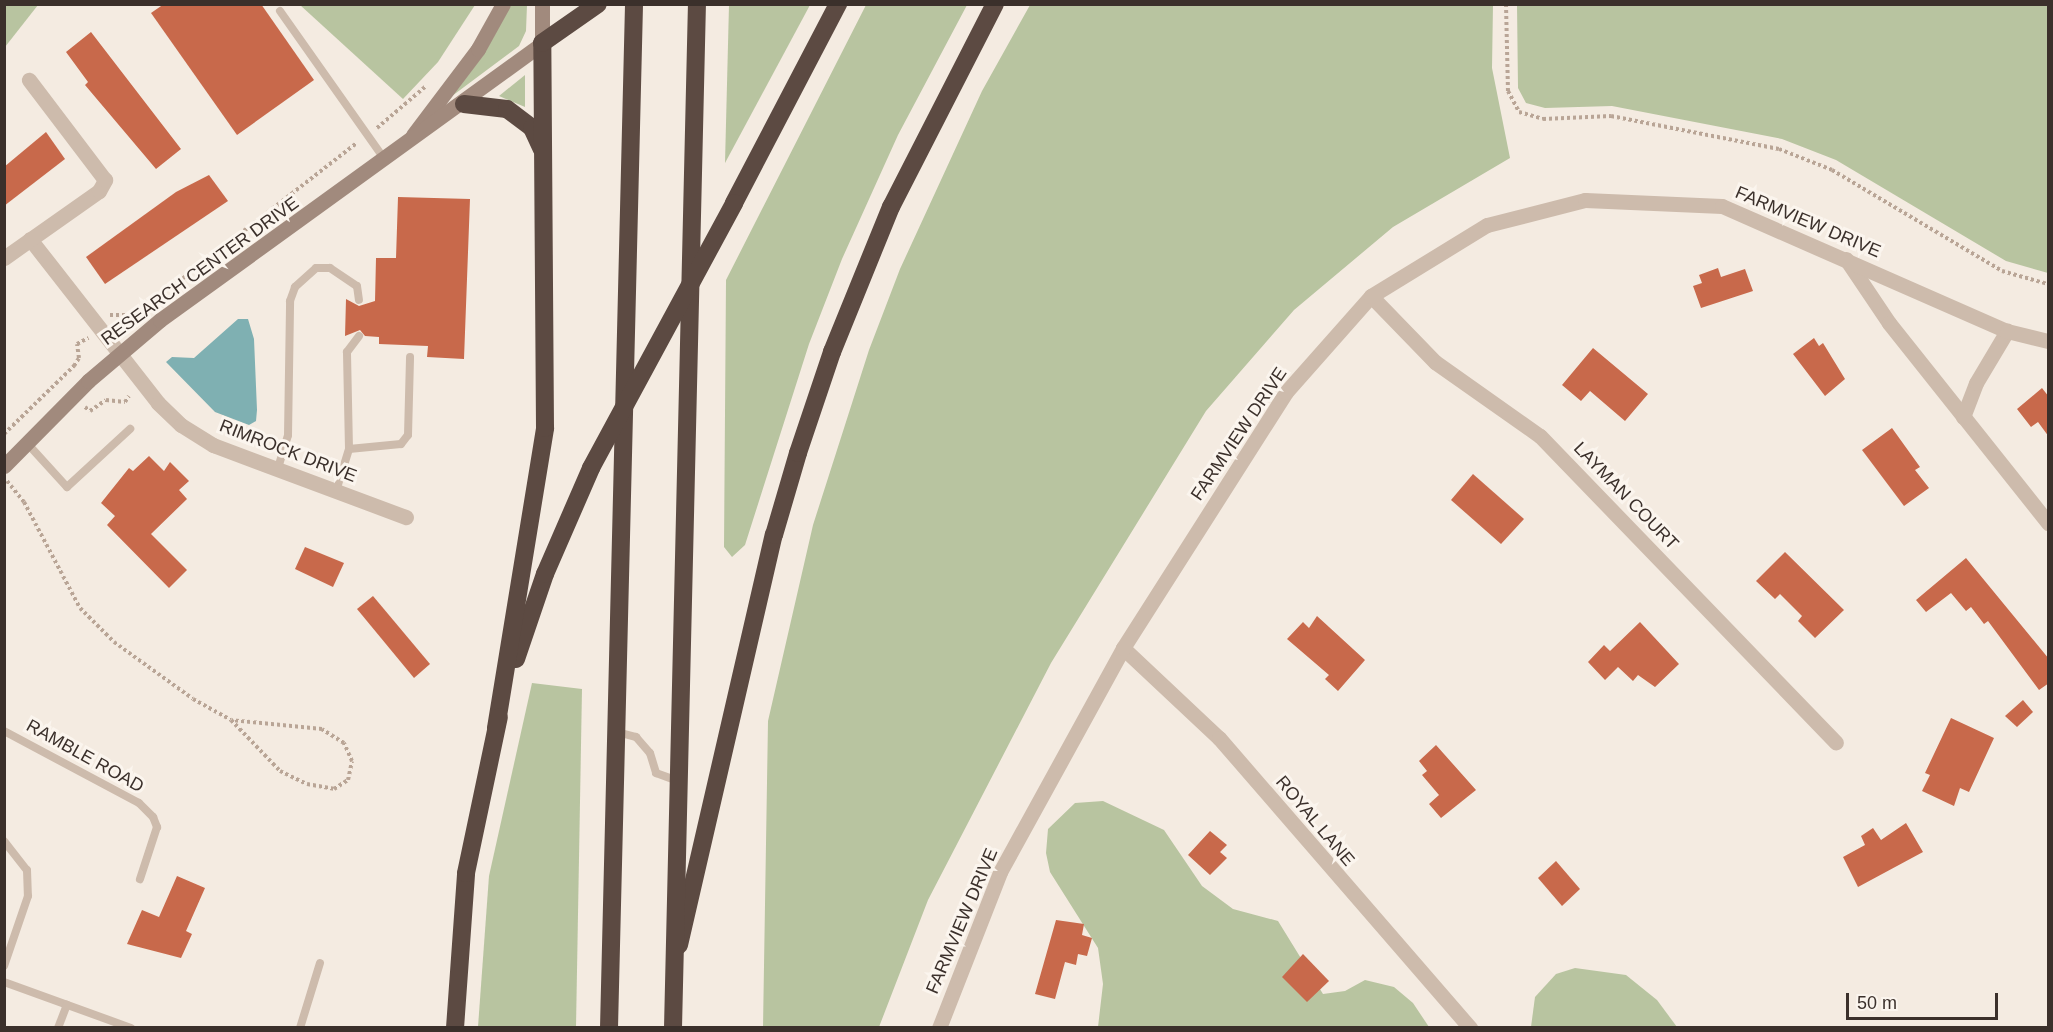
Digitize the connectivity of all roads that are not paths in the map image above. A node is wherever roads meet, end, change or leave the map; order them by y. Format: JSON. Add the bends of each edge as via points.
{"nodes":[{"id":1,"x":503,"y":4,"type":"edge"},
{"id":2,"x":542,"y":4,"type":"edge"},
{"id":3,"x":634,"y":4,"type":"edge"},
{"id":4,"x":697,"y":4,"type":"edge"},
{"id":5,"x":838,"y":4,"type":"edge"},
{"id":6,"x":995,"y":4,"type":"edge"},
{"id":7,"x":595,"y":7,"type":"edge"},
{"id":8,"x":280,"y":11,"type":"dead end"},
{"id":9,"x":542,"y":43,"type":"junction"},
{"id":10,"x":29,"y":80,"type":"dead end"},
{"id":11,"x":464,"y":104,"type":"junction"},
{"id":12,"x":405,"y":146,"type":"junction"},
{"id":13,"x":544,"y":153,"type":"junction"},
{"id":14,"x":386,"y":160,"type":"junction"},
{"id":15,"x":30,"y":239,"type":"junction"},
{"id":16,"x":1845,"y":257,"type":"junction"},
{"id":17,"x":4,"y":258,"type":"edge"},
{"id":18,"x":1371,"y":296,"type":"junction"},
{"id":19,"x":359,"y":300,"type":"dead end"},
{"id":20,"x":2007,"y":331,"type":"junction"},
{"id":21,"x":359,"y":336,"type":"dead end"},
{"id":22,"x":2049,"y":341,"type":"edge"},
{"id":23,"x":119,"y":353,"type":"junction"},
{"id":24,"x":410,"y":357,"type":"dead end"},
{"id":25,"x":1963,"y":417,"type":"junction"},
{"id":26,"x":130,"y":429,"type":"dead end"},
{"id":27,"x":26,"y":442,"type":"junction"},
{"id":28,"x":349,"y":449,"type":"junction"},
{"id":29,"x":4,"y":466,"type":"edge"},
{"id":30,"x":278,"y":468,"type":"junction"},
{"id":31,"x":336,"y":491,"type":"junction"},
{"id":32,"x":406,"y":517,"type":"dead end"},
{"id":33,"x":2049,"y":523,"type":"edge"},
{"id":34,"x":1123,"y":648,"type":"junction"},
{"id":35,"x":496,"y":728,"type":"junction"},
{"id":36,"x":4,"y":731,"type":"edge"},
{"id":37,"x":616,"y":732,"type":"junction"},
{"id":38,"x":1836,"y":743,"type":"dead end"},
{"id":39,"x":679,"y":781,"type":"junction"},
{"id":40,"x":4,"y":841,"type":"edge"},
{"id":41,"x":140,"y":879,"type":"dead end"},
{"id":42,"x":674,"y":957,"type":"junction"},
{"id":43,"x":320,"y":963,"type":"dead end"},
{"id":44,"x":4,"y":966,"type":"edge"},
{"id":45,"x":4,"y":982,"type":"edge"},
{"id":46,"x":67,"y":1005,"type":"junction"},
{"id":47,"x":126,"y":1027,"type":"edge"},
{"id":48,"x":58,"y":1028,"type":"edge"},
{"id":49,"x":300,"y":1028,"type":"edge"},
{"id":50,"x":455,"y":1028,"type":"edge"},
{"id":51,"x":609,"y":1028,"type":"edge"},
{"id":52,"x":673,"y":1028,"type":"edge"},
{"id":53,"x":939,"y":1028,"type":"edge"},
{"id":54,"x":1470,"y":1028,"type":"edge"}],
"edges":[{"from":1,"to":12,"type":"main road","name":"RESEARCH CENTER DRIVE","via":[[478,49]]},
{"from":2,"to":9,"type":"main road"},
{"from":3,"to":37,"type":"highway"},
{"from":4,"to":39,"type":"highway"},
{"from":5,"to":35,"type":"highway","bridge":true,"via":[[591,468],[528,620]]},
{"from":6,"to":42,"type":"highway","via":[[891,207],[809,419],[774,535],[687,926]]},
{"from":7,"to":9,"type":"highway"},
{"from":8,"to":14,"type":"lane"},
{"from":9,"to":11,"type":"main road","name":"RESEARCH CENTER DRIVE"},
{"from":9,"to":13,"type":"highway"},
{"from":10,"to":15,"type":"street","via":[[105,180],[99,191]]},
{"from":11,"to":12,"type":"main road","name":"RESEARCH CENTER DRIVE"},
{"from":11,"to":13,"type":"highway","via":[[507,110],[531,128]]},
{"from":12,"to":14,"type":"main road","name":"RESEARCH CENTER DRIVE"},
{"from":13,"to":35,"type":"highway","via":[[545,428]]},
{"from":14,"to":23,"type":"main road","name":"RESEARCH CENTER DRIVE"},
{"from":15,"to":17,"type":"street"},
{"from":15,"to":23,"type":"street","name":"RIMROCK DRIVE"},
{"from":16,"to":18,"type":"street","name":"FARMVIEW DRIVE","via":[[1722,206],[1585,200],[1487,225]]},
{"from":16,"to":20,"type":"street","name":"FARMVIEW DRIVE"},
{"from":16,"to":25,"type":"street"},
{"from":18,"to":34,"type":"street","name":"FARMVIEW DRIVE","via":[[1286,392]]},
{"from":18,"to":38,"type":"street","name":"LAYMAN COURT","via":[[1435,362],[1540,436]]},
{"from":19,"to":30,"type":"lane","via":[[357,286],[330,268],[316,267],[295,287],[290,301],[288,435]]},
{"from":20,"to":22,"type":"street","name":"FARMVIEW DRIVE"},
{"from":20,"to":25,"type":"street","via":[[1976,383]]},
{"from":21,"to":28,"type":"lane","via":[[347,352]]},
{"from":23,"to":27,"type":"main road","name":"RESEARCH CENTER DRIVE"},
{"from":23,"to":30,"type":"street","name":"RIMROCK DRIVE","via":[[181,425],[213,445]]},
{"from":24,"to":28,"type":"lane","via":[[408,435],[401,444]]},
{"from":25,"to":33,"type":"street"},
{"from":26,"to":27,"type":"lane","via":[[67,487]]},
{"from":27,"to":29,"type":"main road","name":"RESEARCH CENTER DRIVE"},
{"from":28,"to":31,"type":"lane"},
{"from":30,"to":31,"type":"street","name":"RIMROCK DRIVE"},
{"from":31,"to":32,"type":"street","name":"RIMROCK DRIVE"},
{"from":34,"to":53,"type":"street","name":"FARMVIEW DRIVE","via":[[1000,872]]},
{"from":34,"to":54,"type":"street","name":"ROYAL LANE","via":[[1219,738]]},
{"from":35,"to":50,"type":"highway","via":[[466,873]]},
{"from":36,"to":41,"type":"lane","name":"RAMBLE ROAD","via":[[139,803],[153,817],[157,827]]},
{"from":37,"to":39,"type":"lane","via":[[636,737],[650,753],[656,773]]},
{"from":37,"to":51,"type":"highway"},
{"from":39,"to":42,"type":"highway"},
{"from":40,"to":44,"type":"lane","via":[[27,870],[28,896]]},
{"from":42,"to":52,"type":"highway"},
{"from":43,"to":49,"type":"lane"},
{"from":45,"to":46,"type":"lane"},
{"from":46,"to":47,"type":"lane"},
{"from":46,"to":48,"type":"lane"}]}
